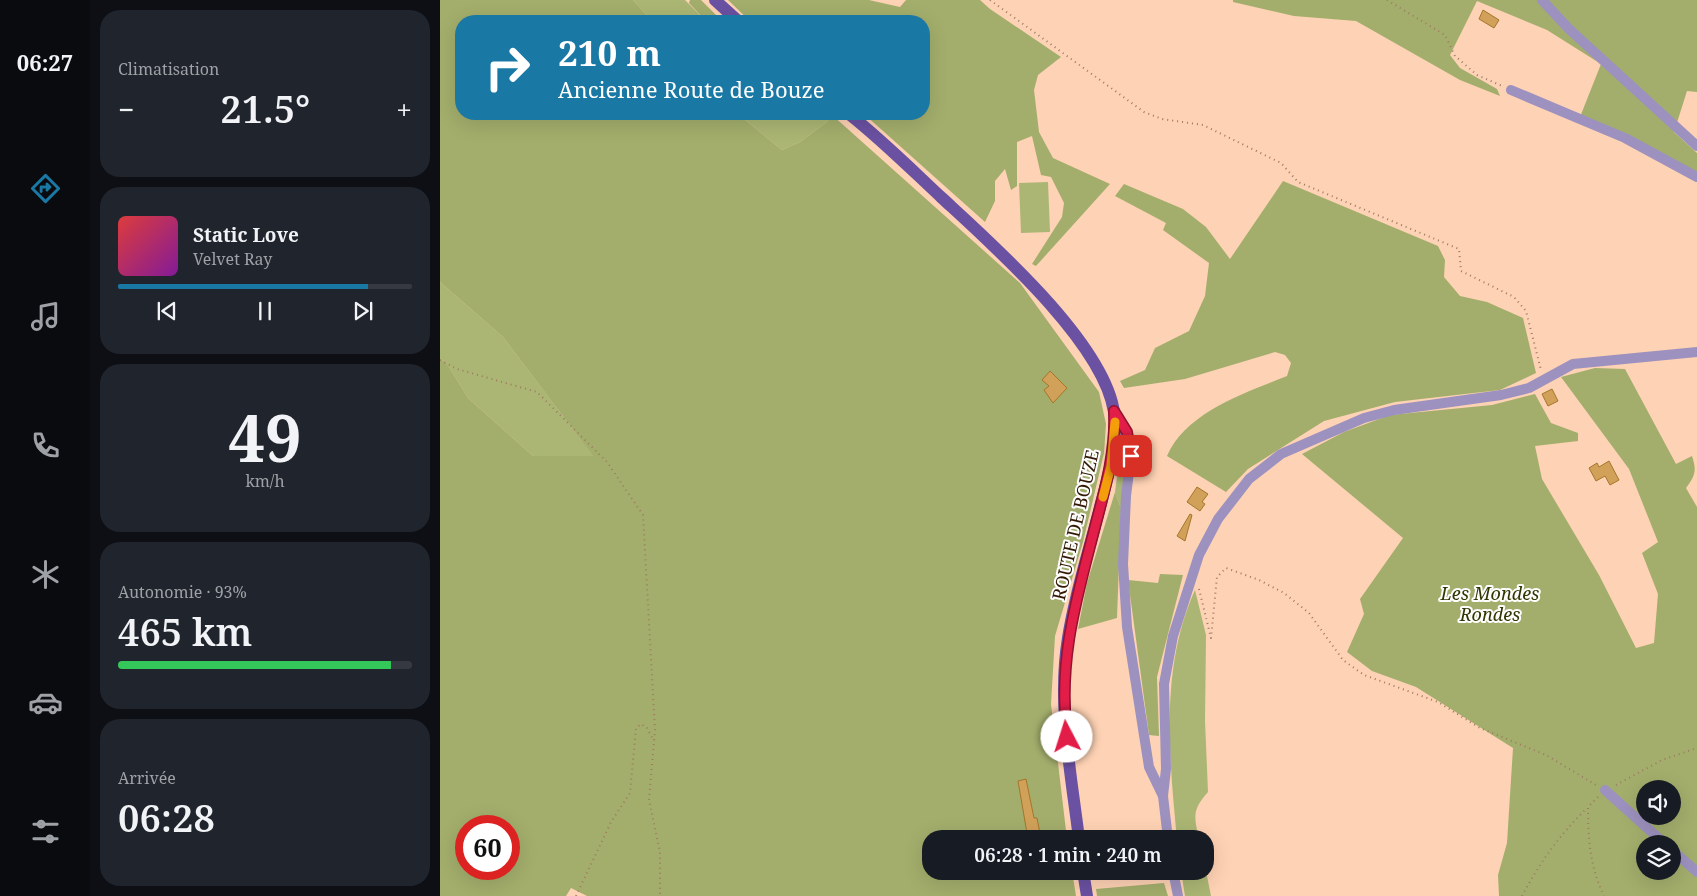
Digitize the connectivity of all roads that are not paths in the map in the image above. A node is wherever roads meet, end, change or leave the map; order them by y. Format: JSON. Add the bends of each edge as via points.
{"nodes":[{"id":1,"x":715,"y":0,"type":"edge"},
{"id":2,"x":1542,"y":0,"type":"edge"},
{"id":3,"x":731,"y":15,"type":"edge"},
{"id":4,"x":1511,"y":90,"type":"road end"},
{"id":5,"x":856,"y":120,"type":"edge"},
{"id":6,"x":1697,"y":146,"type":"edge"},
{"id":7,"x":1697,"y":177,"type":"edge"},
{"id":8,"x":1697,"y":352,"type":"edge"},
{"id":9,"x":1114,"y":411,"type":"junction"},
{"id":10,"x":1605,"y":790,"type":"road end"},
{"id":11,"x":1162,"y":796,"type":"junction"},
{"id":12,"x":1078,"y":830,"type":"edge"},
{"id":13,"x":1167,"y":830,"type":"edge"},
{"id":14,"x":1655,"y":835,"type":"edge"},
{"id":15,"x":1681,"y":858,"type":"edge"},
{"id":16,"x":1697,"y":872,"type":"edge"},
{"id":17,"x":1084,"y":880,"type":"edge"},
{"id":18,"x":1175,"y":880,"type":"edge"},
{"id":19,"x":1087,"y":896,"type":"edge"},
{"id":20,"x":1178,"y":896,"type":"edge"}],
"edges":[{"from":1,"to":3,"type":"main road"},
{"from":2,"to":6,"type":"street"},
{"from":4,"to":7,"type":"street","via":[[1625,138]]},
{"from":5,"to":9,"type":"main road","name":"ROUTE DE BOUZE","via":[[1015,266],[1041,295],[1086,350],[1104,382]]},
{"from":8,"to":11,"type":"street","via":[[1573,364],[1529,388],[1394,410],[1364,418],[1282,454],[1249,479],[1218,519],[1199,555],[1173,636],[1164,684],[1166,769]]},
{"from":9,"to":11,"type":"street","via":[[1127,432],[1131,456],[1123,564],[1127,626],[1149,767]]},
{"from":9,"to":12,"type":"main road","name":"ROUTE DE BOUZE","via":[[1111,466],[1072,620],[1065,668],[1065,720]]},
{"from":10,"to":14,"type":"street"},
{"from":11,"to":13,"type":"street"},
{"from":15,"to":16,"type":"street"},
{"from":17,"to":19,"type":"main road"},
{"from":18,"to":20,"type":"street"}]}
